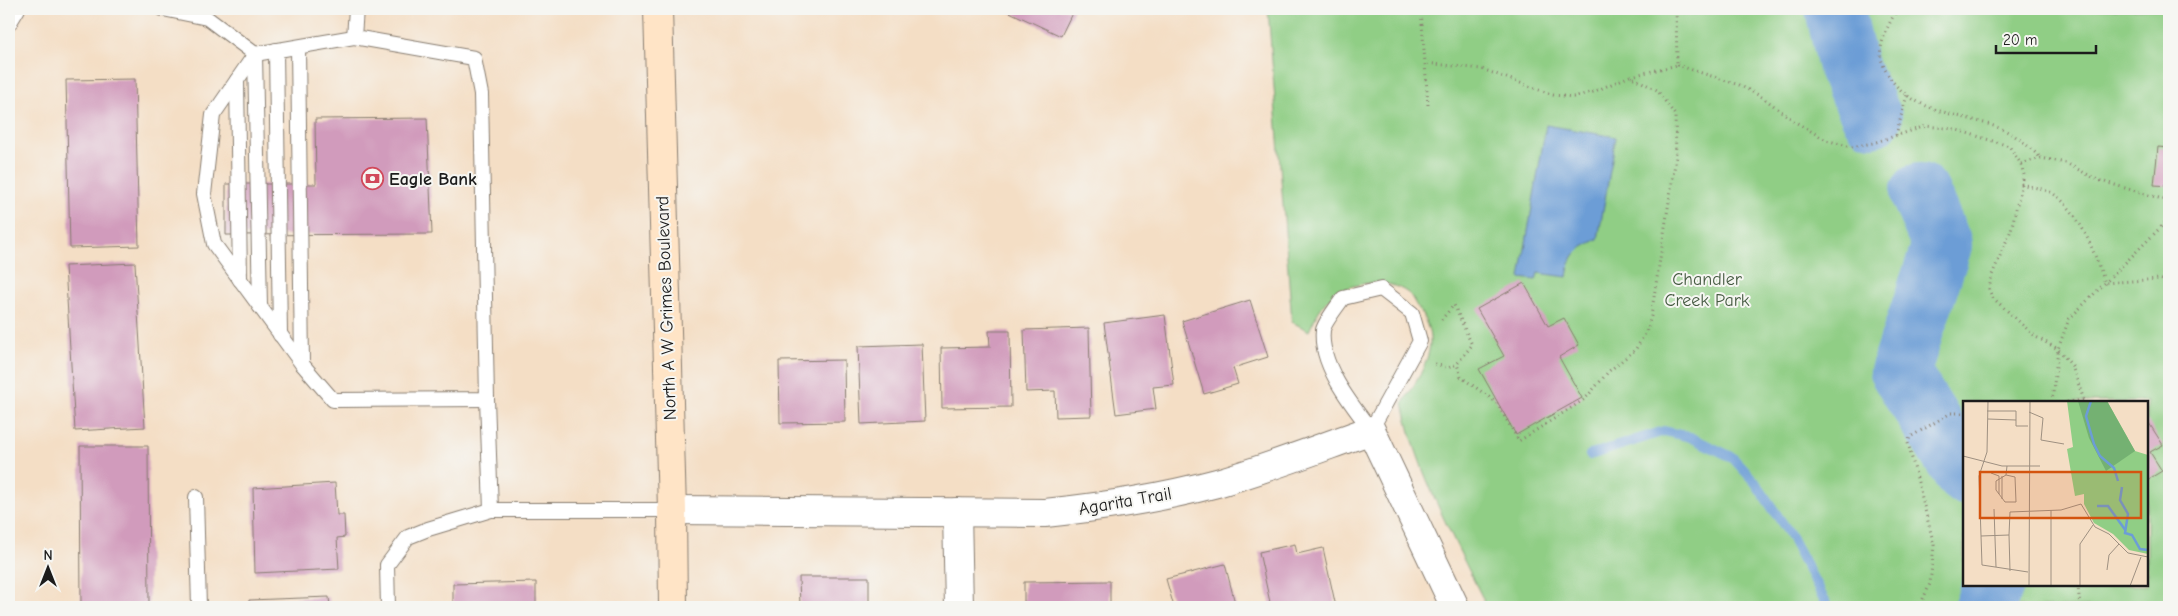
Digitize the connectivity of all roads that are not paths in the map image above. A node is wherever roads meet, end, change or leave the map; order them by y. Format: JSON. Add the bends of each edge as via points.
{"nodes":[{"id":1,"x":18,"y":9,"type":"edge"},
{"id":2,"x":163,"y":9,"type":"edge"},
{"id":3,"x":356,"y":9,"type":"edge"},
{"id":4,"x":658,"y":9,"type":"edge"},
{"id":5,"x":9,"y":24,"type":"edge"},
{"id":6,"x":354,"y":37,"type":"junction"},
{"id":7,"x":298,"y":47,"type":"junction"},
{"id":8,"x":276,"y":50,"type":"junction"},
{"id":9,"x":255,"y":54,"type":"junction"},
{"id":10,"x":237,"y":80,"type":"junction"},
{"id":11,"x":240,"y":280,"type":"junction"},
{"id":12,"x":260,"y":308,"type":"junction"},
{"id":13,"x":280,"y":335,"type":"junction"},
{"id":14,"x":302,"y":364,"type":"junction"},
{"id":15,"x":486,"y":399,"type":"junction"},
{"id":16,"x":1371,"y":430,"type":"junction"},
{"id":17,"x":196,"y":497,"type":"dead end"},
{"id":18,"x":491,"y":510,"type":"junction"},
{"id":19,"x":672,"y":510,"type":"junction"},
{"id":20,"x":957,"y":512,"type":"junction"},
{"id":21,"x":199,"y":607,"type":"edge"},
{"id":22,"x":388,"y":607,"type":"edge"},
{"id":23,"x":673,"y":607,"type":"edge"},
{"id":24,"x":959,"y":607,"type":"edge"},
{"id":25,"x":1456,"y":607,"type":"edge"}],
"edges":[{"from":1,"to":5,"type":"lane"},
{"from":2,"to":9,"type":"lane","via":[[207,18]]},
{"from":3,"to":6,"type":"lane"},
{"from":4,"to":19,"type":"main road","name":"North A W Grimes Boulevard"},
{"from":6,"to":7,"type":"lane"},
{"from":6,"to":15,"type":"lane","via":[[474,58],[481,94]]},
{"from":7,"to":8,"type":"lane"},
{"from":7,"to":14,"type":"lane"},
{"from":8,"to":9,"type":"lane"},
{"from":8,"to":13,"type":"lane"},
{"from":9,"to":10,"type":"lane"},
{"from":9,"to":12,"type":"lane"},
{"from":10,"to":11,"type":"lane"},
{"from":10,"to":11,"type":"lane","via":[[213,116],[204,194],[214,244]]},
{"from":11,"to":12,"type":"lane"},
{"from":12,"to":13,"type":"lane"},
{"from":13,"to":14,"type":"lane"},
{"from":14,"to":15,"type":"lane","via":[[333,400]]},
{"from":15,"to":18,"type":"lane"},
{"from":16,"to":16,"type":"lane","via":[[1352,406],[1326,360],[1323,329],[1343,298],[1381,289],[1412,313],[1420,341]]},
{"from":16,"to":20,"type":"street","name":"Agarita Trail","via":[[1216,483],[1104,507],[1045,513]]},
{"from":16,"to":25,"type":"street"},
{"from":17,"to":21,"type":"lane"},
{"from":18,"to":19,"type":"lane"},
{"from":18,"to":22,"type":"lane","via":[[408,537],[387,565]]},
{"from":19,"to":20,"type":"street","name":"Agarita Trail"},
{"from":19,"to":23,"type":"main road","name":"North A W Grimes Boulevard"},
{"from":20,"to":24,"type":"street"}]}
